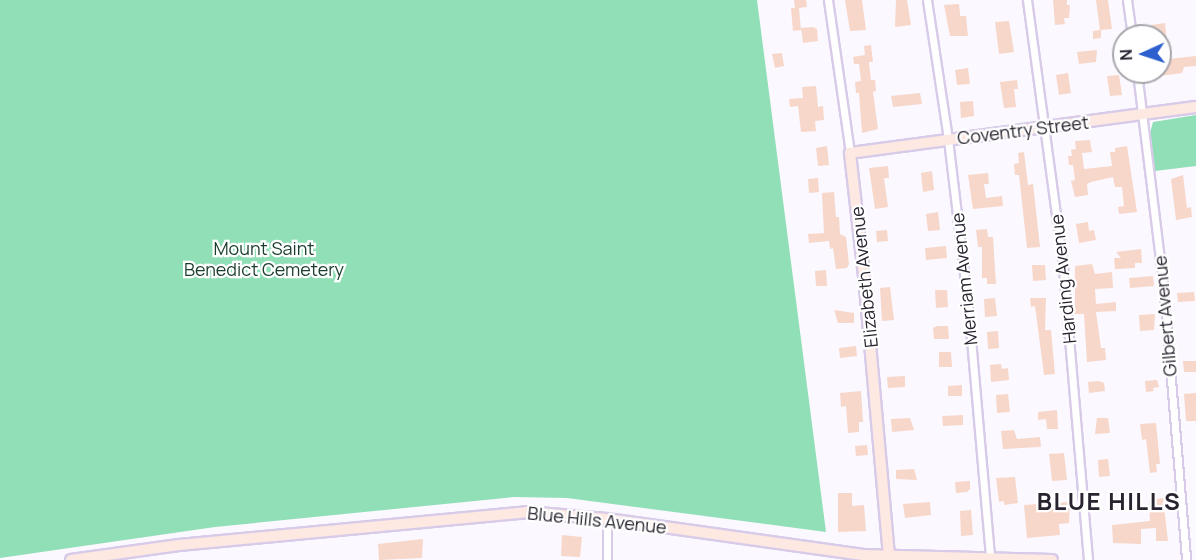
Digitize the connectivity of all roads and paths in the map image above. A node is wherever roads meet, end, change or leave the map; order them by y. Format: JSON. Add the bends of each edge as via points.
{"nodes":[{"id":1,"x":828,"y":0,"type":"edge"},
{"id":2,"x":927,"y":0,"type":"edge"},
{"id":3,"x":1027,"y":0,"type":"edge"},
{"id":4,"x":1127,"y":0,"type":"edge"},
{"id":5,"x":1130,"y":24,"type":"edge"},
{"id":6,"x":1139,"y":84,"type":"edge"},
{"id":7,"x":1196,"y":106,"type":"edge"},
{"id":8,"x":1143,"y":114,"type":"junction"},
{"id":9,"x":1044,"y":127,"type":"junction"},
{"id":10,"x":948,"y":140,"type":"junction"},
{"id":11,"x":850,"y":153,"type":"junction"},
{"id":12,"x":607,"y":519,"type":"junction"},
{"id":13,"x":889,"y":556,"type":"junction"},
{"id":14,"x":990,"y":558,"type":"junction"},
{"id":15,"x":958,"y":559,"type":"edge"},
{"id":16,"x":71,"y":560,"type":"edge"},
{"id":17,"x":607,"y":560,"type":"edge"},
{"id":18,"x":1052,"y":560,"type":"edge"},
{"id":19,"x":1088,"y":560,"type":"edge"},
{"id":20,"x":1186,"y":560,"type":"edge"}],
"edges":[{"from":1,"to":11,"type":"street","name":"Elizabeth Avenue"},
{"from":2,"to":10,"type":"street","name":"Merriam Avenue"},
{"from":3,"to":9,"type":"street","name":"Harding Avenue"},
{"from":4,"to":5,"type":"street"},
{"from":6,"to":8,"type":"street","name":"Gilbert Avenue"},
{"from":7,"to":8,"type":"main road","name":"Coventry Street"},
{"from":8,"to":9,"type":"main road","name":"Coventry Street"},
{"from":8,"to":20,"type":"street","name":"Gilbert Avenue","via":[[1163,285]]},
{"from":9,"to":10,"type":"main road","name":"Coventry Street"},
{"from":9,"to":19,"type":"street","name":"Harding Avenue","via":[[1063,268]]},
{"from":10,"to":11,"type":"main road","name":"Coventry Street"},
{"from":10,"to":14,"type":"street","name":"Merriam Avenue","via":[[969,315]]},
{"from":11,"to":13,"type":"main road","name":"Elizabeth Avenue"},
{"from":12,"to":13,"type":"main road","name":"Blue Hills Avenue"},
{"from":12,"to":16,"type":"main road","name":"Blue Hills Avenue","via":[[549,512],[495,514]]},
{"from":12,"to":17,"type":"street"},
{"from":13,"to":15,"type":"main road","name":"Blue Hills Avenue"},
{"from":14,"to":15,"type":"main road","name":"Blue Hills Avenue"},
{"from":14,"to":18,"type":"main road","name":"Blue Hills Avenue"}]}
